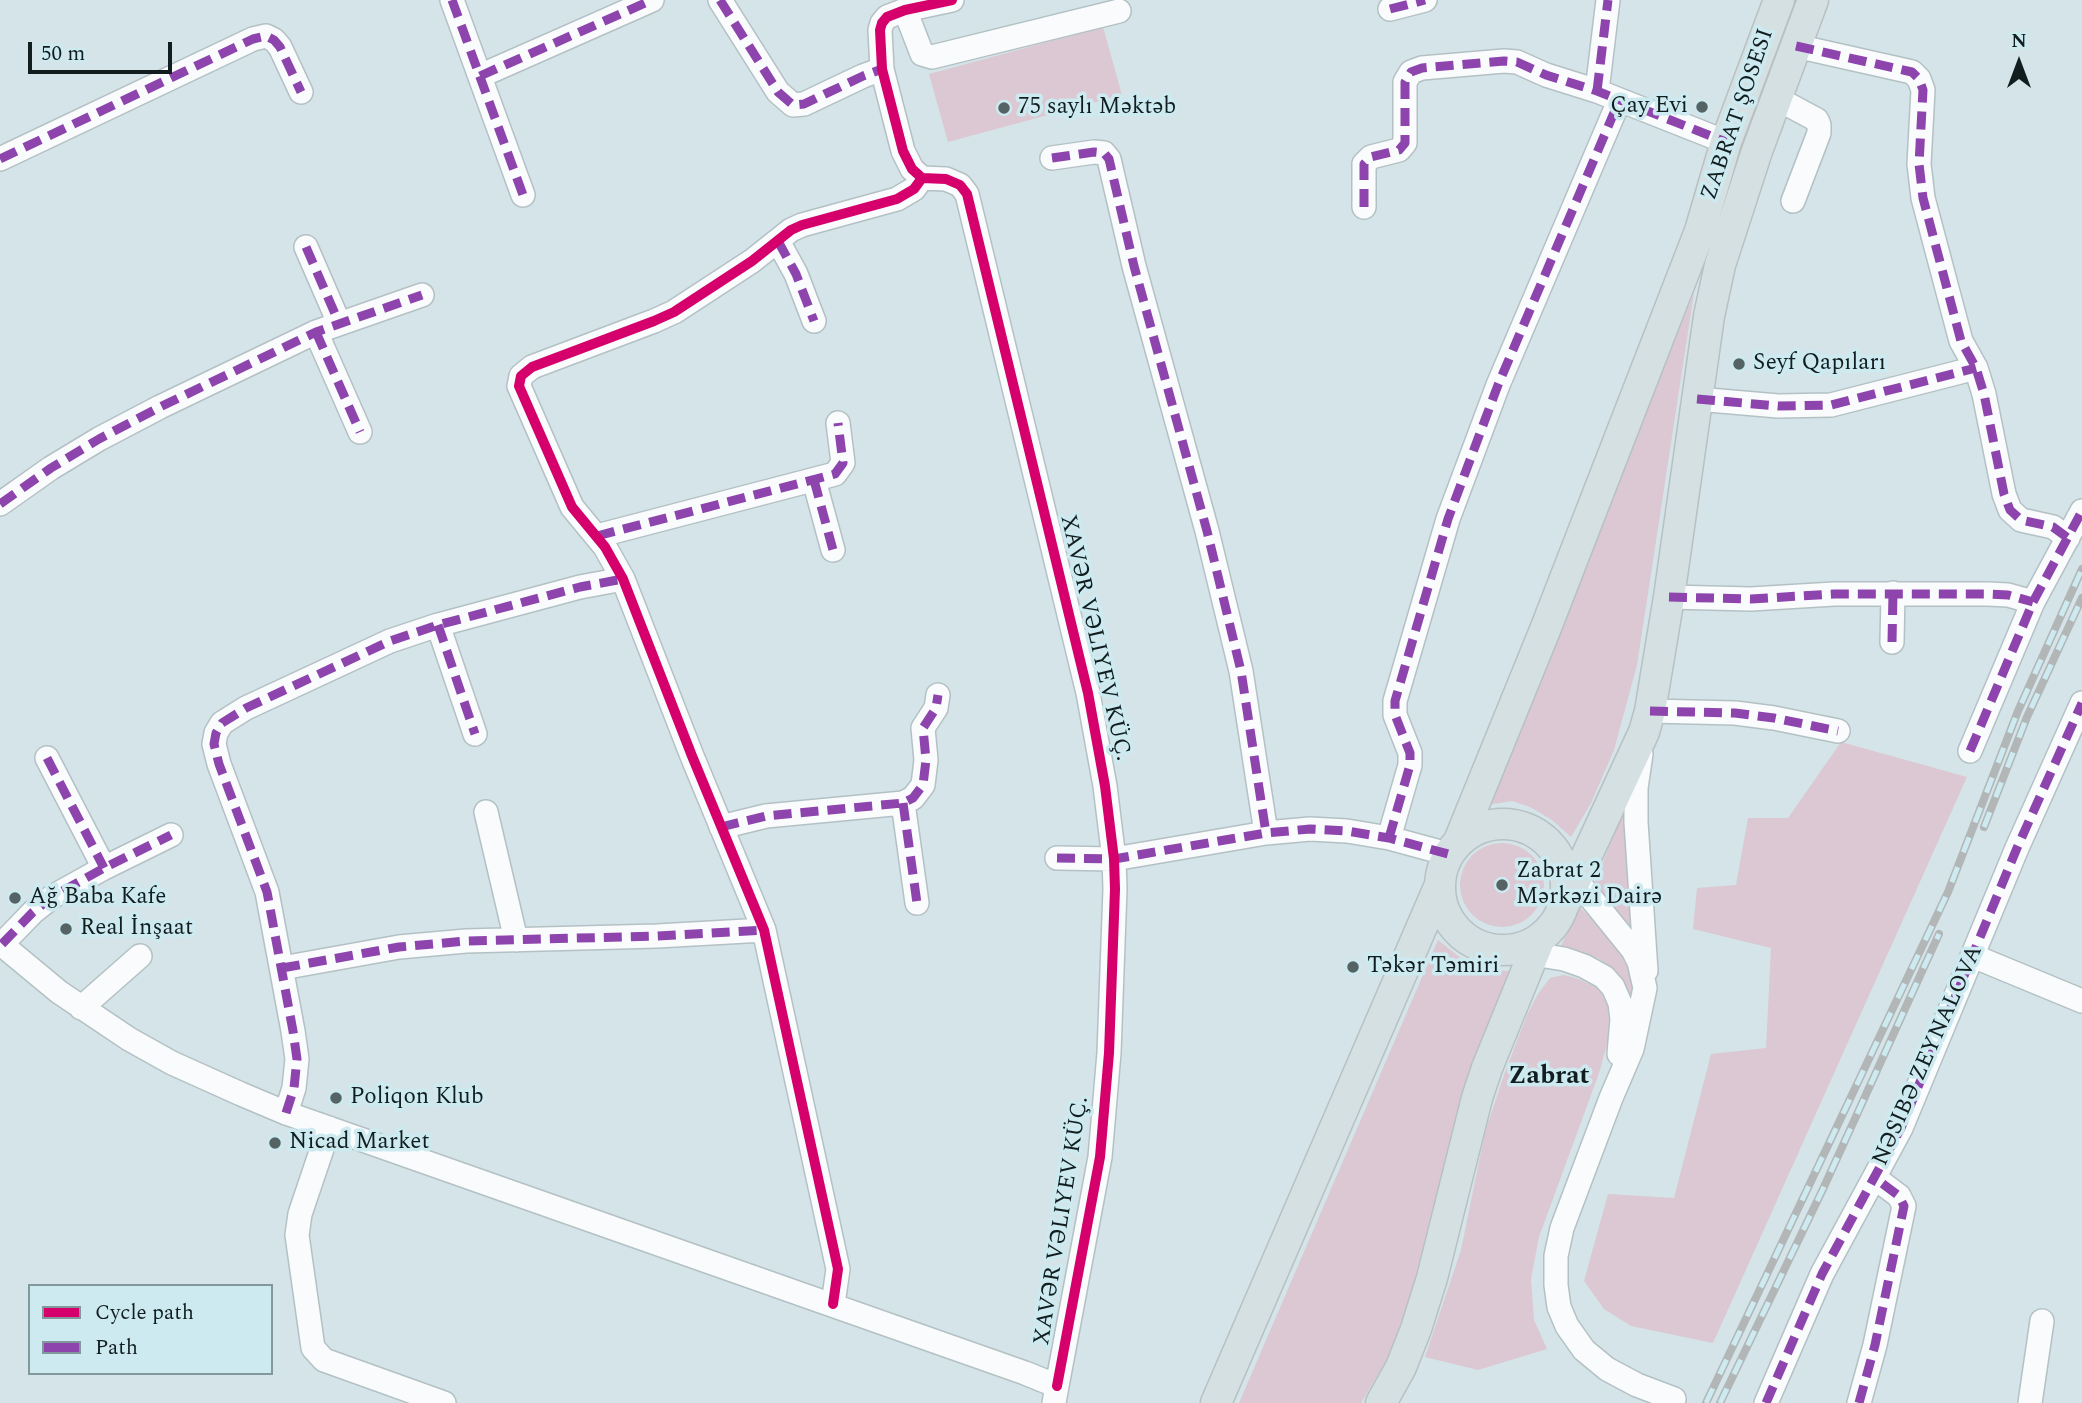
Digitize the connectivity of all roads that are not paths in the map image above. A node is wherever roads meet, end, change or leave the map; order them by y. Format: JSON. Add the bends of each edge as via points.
{"nodes":[{"id":1,"x":452,"y":0,"type":"edge"},
{"id":2,"x":652,"y":0,"type":"edge"},
{"id":3,"x":720,"y":0,"type":"edge"},
{"id":4,"x":952,"y":0,"type":"edge"},
{"id":5,"x":1425,"y":0,"type":"edge"},
{"id":6,"x":1608,"y":0,"type":"edge"},
{"id":7,"x":1779,"y":0,"type":"edge"},
{"id":8,"x":1813,"y":0,"type":"edge"},
{"id":9,"x":1390,"y":9,"type":"dead end"},
{"id":10,"x":905,"y":10,"type":"junction"},
{"id":11,"x":1119,"y":11,"type":"dead end"},
{"id":12,"x":1796,"y":46,"type":"junction"},
{"id":13,"x":882,"y":69,"type":"junction"},
{"id":14,"x":480,"y":76,"type":"junction"},
{"id":15,"x":1597,"y":91,"type":"junction"},
{"id":16,"x":300,"y":92,"type":"dead end"},
{"id":17,"x":1776,"y":98,"type":"junction"},
{"id":18,"x":1619,"y":101,"type":"junction"},
{"id":19,"x":1726,"y":142,"type":"junction"},
{"id":20,"x":1052,"y":158,"type":"dead end"},
{"id":21,"x":0,"y":159,"type":"edge"},
{"id":22,"x":922,"y":178,"type":"junction"},
{"id":23,"x":523,"y":195,"type":"dead end"},
{"id":24,"x":1793,"y":201,"type":"dead end"},
{"id":25,"x":1364,"y":207,"type":"dead end"},
{"id":26,"x":778,"y":241,"type":"junction"},
{"id":27,"x":306,"y":247,"type":"dead end"},
{"id":28,"x":422,"y":295,"type":"dead end"},
{"id":29,"x":814,"y":321,"type":"dead end"},
{"id":30,"x":339,"y":323,"type":"junction"},
{"id":31,"x":316,"y":332,"type":"junction"},
{"id":32,"x":1976,"y":368,"type":"junction"},
{"id":33,"x":1697,"y":400,"type":"junction"},
{"id":34,"x":838,"y":423,"type":"dead end"},
{"id":35,"x":360,"y":432,"type":"dead end"},
{"id":36,"x":814,"y":480,"type":"junction"},
{"id":37,"x":0,"y":504,"type":"edge"},
{"id":38,"x":2082,"y":512,"type":"edge"},
{"id":39,"x":597,"y":536,"type":"junction"},
{"id":40,"x":2068,"y":537,"type":"junction"},
{"id":41,"x":833,"y":550,"type":"dead end"},
{"id":42,"x":623,"y":579,"type":"junction"},
{"id":43,"x":1893,"y":593,"type":"junction"},
{"id":44,"x":1669,"y":597,"type":"junction"},
{"id":45,"x":2033,"y":602,"type":"junction"},
{"id":46,"x":438,"y":625,"type":"junction"},
{"id":47,"x":1892,"y":642,"type":"dead end"},
{"id":48,"x":939,"y":695,"type":"dead end"},
{"id":49,"x":2082,"y":704,"type":"edge"},
{"id":50,"x":1647,"y":722,"type":"junction"},
{"id":51,"x":1838,"y":731,"type":"dead end"},
{"id":52,"x":475,"y":734,"type":"dead end"},
{"id":53,"x":1970,"y":751,"type":"dead end"},
{"id":54,"x":47,"y":758,"type":"dead end"},
{"id":55,"x":903,"y":803,"type":"junction"},
{"id":56,"x":486,"y":812,"type":"dead end"},
{"id":57,"x":721,"y":827,"type":"junction"},
{"id":58,"x":1266,"y":834,"type":"junction"},
{"id":59,"x":171,"y":835,"type":"dead end"},
{"id":60,"x":1389,"y":838,"type":"junction"},
{"id":61,"x":1454,"y":848,"type":"junction"},
{"id":62,"x":1056,"y":858,"type":"dead end"},
{"id":63,"x":1114,"y":859,"type":"junction"},
{"id":64,"x":104,"y":868,"type":"junction"},
{"id":65,"x":1569,"y":871,"type":"junction"},
{"id":66,"x":1439,"y":887,"type":"junction"},
{"id":67,"x":918,"y":903,"type":"dead end"},
{"id":68,"x":764,"y":930,"type":"junction"},
{"id":69,"x":516,"y":940,"type":"junction"},
{"id":70,"x":1,"y":943,"type":"edge"},
{"id":71,"x":1527,"y":947,"type":"junction"},
{"id":72,"x":140,"y":956,"type":"dead end"},
{"id":73,"x":1973,"y":956,"type":"junction"},
{"id":74,"x":282,"y":968,"type":"junction"},
{"id":75,"x":1645,"y":988,"type":"junction"},
{"id":76,"x":2082,"y":1001,"type":"edge"},
{"id":77,"x":81,"y":1008,"type":"junction"},
{"id":78,"x":1611,"y":1098,"type":"junction"},
{"id":79,"x":286,"y":1113,"type":"junction"},
{"id":80,"x":329,"y":1128,"type":"junction"},
{"id":81,"x":1875,"y":1178,"type":"junction"},
{"id":82,"x":833,"y":1304,"type":"junction"},
{"id":83,"x":2042,"y":1321,"type":"dead end"},
{"id":84,"x":1056,"y":1394,"type":"edge"},
{"id":85,"x":1674,"y":1399,"type":"dead end"},
{"id":86,"x":444,"y":1403,"type":"edge"},
{"id":87,"x":1216,"y":1403,"type":"edge"},
{"id":88,"x":1381,"y":1403,"type":"edge"},
{"id":89,"x":1766,"y":1403,"type":"edge"},
{"id":90,"x":1859,"y":1403,"type":"edge"},
{"id":91,"x":2030,"y":1403,"type":"edge"}],
"edges":[{"from":1,"to":14,"type":"street"},
{"from":2,"to":14,"type":"street"},
{"from":3,"to":13,"type":"street","via":[[778,92],[793,105]]},
{"from":4,"to":10,"type":"street"},
{"from":5,"to":9,"type":"street"},
{"from":6,"to":15,"type":"street"},
{"from":7,"to":19,"type":"main road","name":"ZABRAT ŞOSESI"},
{"from":8,"to":12,"type":"main road","name":"ZABRAT ŞOSESI"},
{"from":10,"to":11,"type":"street","via":[[922,54],[932,57]]},
{"from":10,"to":13,"type":"street","via":[[882,23]]},
{"from":12,"to":17,"type":"main road","name":"ZABRAT ŞOSESI"},
{"from":12,"to":32,"type":"street","via":[[1912,72],[1919,79],[1923,90],[1919,164],[1923,198],[1961,341]]},
{"from":13,"to":22,"type":"street","via":[[903,151]]},
{"from":14,"to":23,"type":"street"},
{"from":15,"to":18,"type":"street"},
{"from":15,"to":25,"type":"street","via":[[1517,62],[1411,72],[1405,82],[1405,143],[1364,164]]},
{"from":16,"to":21,"type":"street","via":[[280,47],[266,36]]},
{"from":17,"to":24,"type":"street","via":[[1819,125]]},
{"from":17,"to":33,"type":"main road","name":"ZABRAT ŞOSESI","via":[[1720,265]]},
{"from":18,"to":19,"type":"street"},
{"from":18,"to":60,"type":"street","via":[[1498,385],[1448,519],[1395,701],[1410,765]]},
{"from":19,"to":61,"type":"main road","name":"ZABRAT ŞOSESI","via":[[1700,231]]},
{"from":20,"to":58,"type":"street","via":[[1094,152],[1104,153],[1108,159],[1241,671]]},
{"from":22,"to":26,"type":"street","via":[[914,190],[897,199],[802,225]]},
{"from":22,"to":63,"type":"street","name":"XAVƏR VƏLIYEV KÜÇ.","via":[[947,179],[967,194],[1088,692]]},
{"from":26,"to":29,"type":"street"},
{"from":26,"to":39,"type":"street","via":[[674,312],[532,367],[521,376],[519,386],[572,507]]},
{"from":27,"to":30,"type":"street"},
{"from":28,"to":30,"type":"street"},
{"from":30,"to":31,"type":"street"},
{"from":31,"to":35,"type":"street"},
{"from":31,"to":37,"type":"street","via":[[99,439]]},
{"from":32,"to":33,"type":"street","via":[[1831,405]]},
{"from":32,"to":40,"type":"street","via":[[2010,510],[2021,520],[2053,527]]},
{"from":33,"to":44,"type":"main road","name":"ZABRAT ŞOSESI"},
{"from":34,"to":36,"type":"street","via":[[843,463],[835,474]]},
{"from":36,"to":39,"type":"street"},
{"from":36,"to":41,"type":"street"},
{"from":38,"to":40,"type":"street"},
{"from":39,"to":42,"type":"street"},
{"from":40,"to":45,"type":"street"},
{"from":42,"to":46,"type":"street"},
{"from":42,"to":57,"type":"street"},
{"from":43,"to":44,"type":"street"},
{"from":43,"to":45,"type":"street","via":[[2008,595]]},
{"from":43,"to":47,"type":"street"},
{"from":44,"to":50,"type":"main road","name":"ZABRAT ŞOSESI"},
{"from":45,"to":53,"type":"street"},
{"from":46,"to":52,"type":"street"},
{"from":46,"to":74,"type":"street","via":[[390,641],[246,708],[222,723],[216,733],[219,764],[267,892]]},
{"from":48,"to":55,"type":"street","via":[[923,728],[923,785]]},
{"from":49,"to":73,"type":"street","name":"NƏSIBƏ ZEYNALOVA"},
{"from":50,"to":51,"type":"street","via":[[1748,715]]},
{"from":50,"to":65,"type":"main road","name":"ZABRAT ŞOSESI"},
{"from":50,"to":75,"type":"street","via":[[1636,788]]},
{"from":54,"to":64,"type":"street"},
{"from":55,"to":57,"type":"street","via":[[766,816]]},
{"from":55,"to":67,"type":"street"},
{"from":56,"to":69,"type":"street"},
{"from":57,"to":68,"type":"street"},
{"from":58,"to":60,"type":"street","via":[[1310,829]]},
{"from":58,"to":63,"type":"street"},
{"from":59,"to":64,"type":"street"},
{"from":60,"to":61,"type":"street"},
{"from":61,"to":65,"type":"main road","via":[[1473,831],[1507,823],[1539,834]]},
{"from":61,"to":66,"type":"main road","via":[[1441,870]]},
{"from":62,"to":63,"type":"street"},
{"from":63,"to":84,"type":"street","name":"XAVƏR VƏLIYEV KÜÇ.","via":[[1109,1053],[1100,1157]]},
{"from":64,"to":70,"type":"street","via":[[52,897]]},
{"from":65,"to":71,"type":"main road","via":[[1562,911],[1553,926]]},
{"from":65,"to":75,"type":"street","via":[[1633,950]]},
{"from":66,"to":71,"type":"main road","via":[[1449,920],[1474,943],[1490,949]]},
{"from":66,"to":87,"type":"main road"},
{"from":68,"to":69,"type":"street"},
{"from":68,"to":82,"type":"street","via":[[838,1269]]},
{"from":69,"to":74,"type":"street","via":[[399,947]]},
{"from":70,"to":77,"type":"street","name":"XAVƏR VƏLIYEV KÜÇ."},
{"from":71,"to":78,"type":"street","via":[[1584,966],[1613,986],[1622,1019]]},
{"from":71,"to":88,"type":"main road","via":[[1477,1098],[1416,1329]]},
{"from":72,"to":77,"type":"street"},
{"from":73,"to":76,"type":"street"},
{"from":73,"to":81,"type":"street","name":"NƏSIBƏ ZEYNALOVA","via":[[1920,1085]]},
{"from":74,"to":79,"type":"street","via":[[297,1059]]},
{"from":75,"to":78,"type":"street","via":[[1632,1049]]},
{"from":77,"to":79,"type":"street","name":"XAVƏR VƏLIYEV KÜÇ.","via":[[172,1063]]},
{"from":78,"to":85,"type":"street","via":[[1562,1228],[1556,1256],[1559,1307],[1584,1350],[1607,1369]]},
{"from":79,"to":80,"type":"street","name":"XAVƏR VƏLIYEV KÜÇ."},
{"from":80,"to":82,"type":"street","name":"XAVƏR VƏLIYEV KÜÇ."},
{"from":80,"to":86,"type":"street","via":[[297,1235],[313,1348],[324,1360]]},
{"from":81,"to":89,"type":"street","name":"NƏSIBƏ ZEYNALOVA","via":[[1822,1274]]},
{"from":81,"to":90,"type":"street","via":[[1899,1196],[1904,1206]]},
{"from":82,"to":84,"type":"street","name":"XAVƏR VƏLIYEV KÜÇ.","via":[[993,1361]]},
{"from":83,"to":91,"type":"street"}]}
